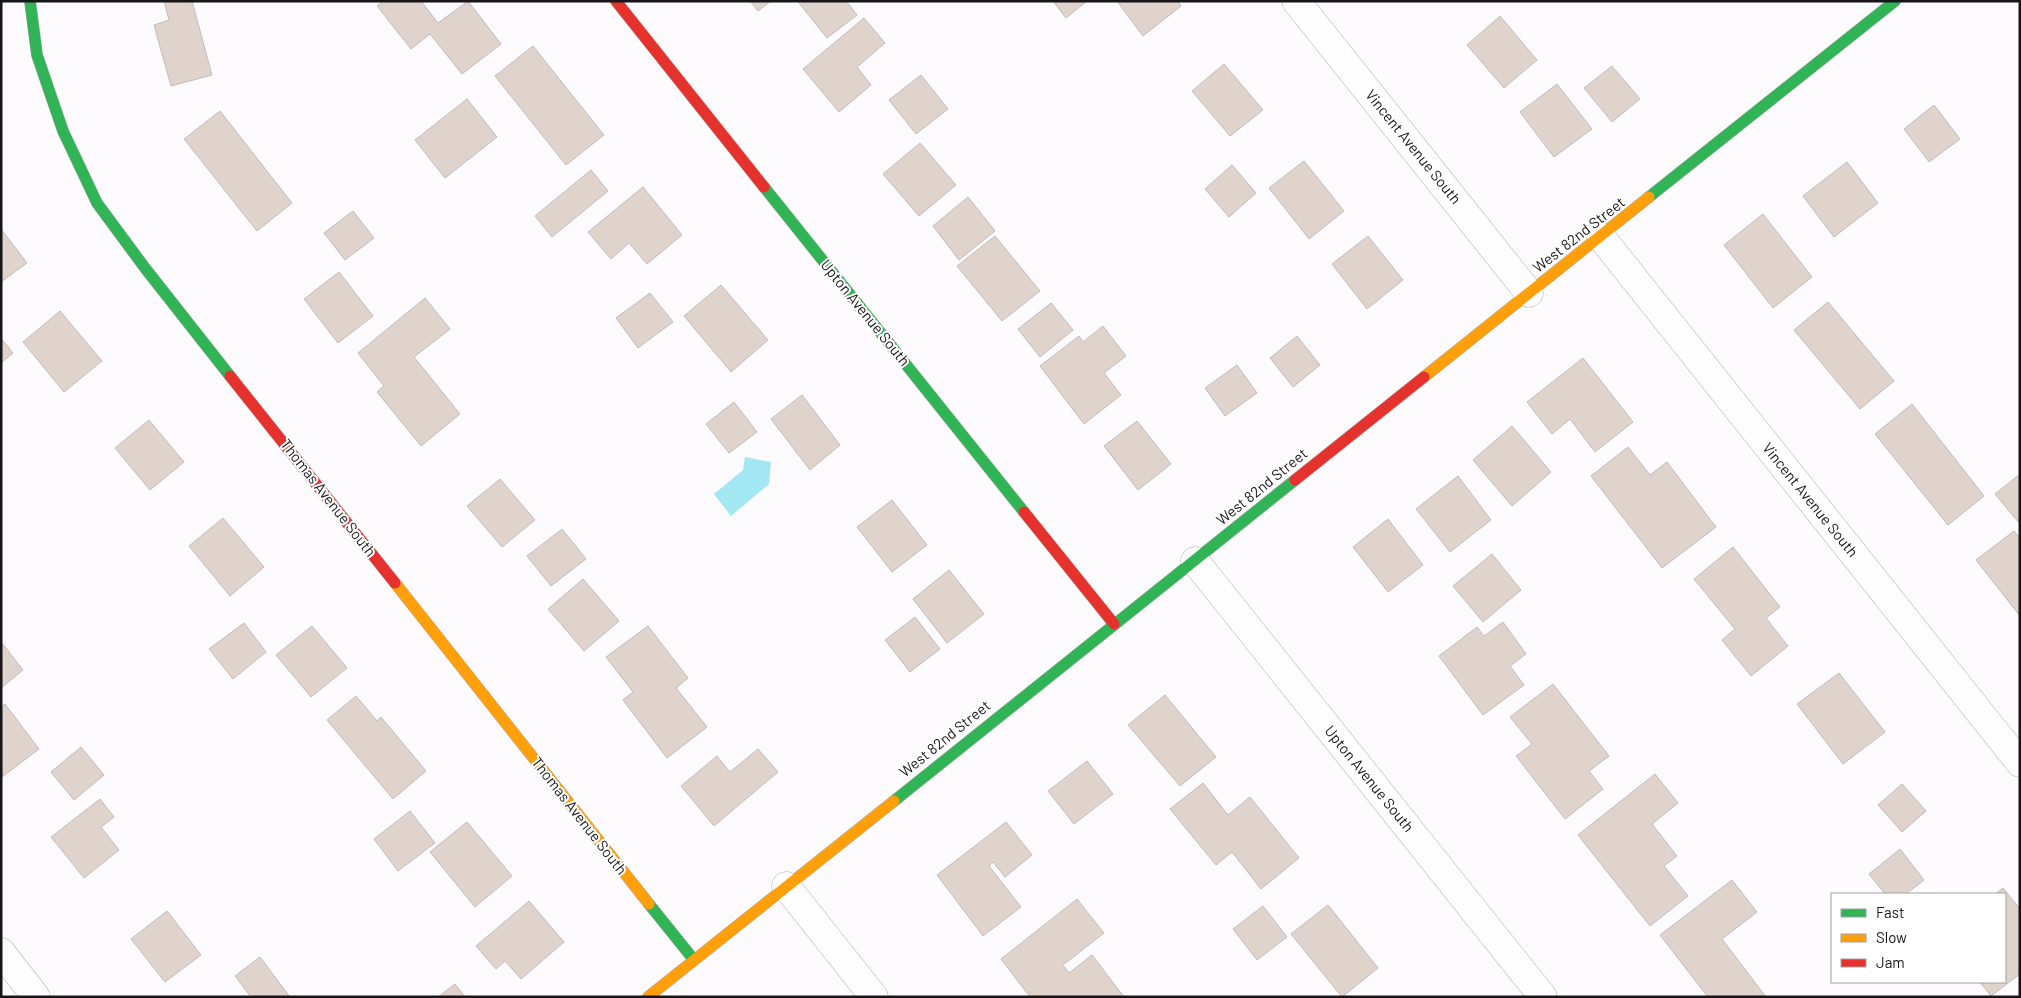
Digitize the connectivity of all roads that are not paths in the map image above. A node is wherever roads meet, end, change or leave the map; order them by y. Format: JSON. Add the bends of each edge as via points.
{"nodes":[{"id":1,"x":30,"y":1,"type":"edge"},
{"id":2,"x":616,"y":1,"type":"edge"},
{"id":3,"x":1296,"y":1,"type":"edge"},
{"id":4,"x":1895,"y":1,"type":"edge"},
{"id":5,"x":1601,"y":237,"type":"junction"},
{"id":6,"x":1529,"y":292,"type":"junction"},
{"id":7,"x":1195,"y":560,"type":"junction"},
{"id":8,"x":1114,"y":624,"type":"junction"},
{"id":9,"x":2020,"y":763,"type":"edge"},
{"id":10,"x":786,"y":886,"type":"junction"},
{"id":11,"x":1,"y":952,"type":"edge"},
{"id":12,"x":694,"y":960,"type":"junction"},
{"id":13,"x":36,"y":997,"type":"edge"},
{"id":14,"x":648,"y":997,"type":"edge"},
{"id":15,"x":874,"y":997,"type":"edge"},
{"id":16,"x":1543,"y":997,"type":"edge"}],
"edges":[{"from":1,"to":12,"type":"street","name":"Thomas Avenue South","via":[[40,65],[63,131],[96,203]]},
{"from":2,"to":8,"type":"street","name":"Upton Avenue South"},
{"from":3,"to":6,"type":"street","name":"Vincent Avenue South"},
{"from":4,"to":5,"type":"street","name":"West 82nd Street"},
{"from":5,"to":6,"type":"street","name":"West 82nd Street"},
{"from":5,"to":9,"type":"street","name":"Vincent Avenue South"},
{"from":6,"to":7,"type":"street","name":"West 82nd Street"},
{"from":7,"to":8,"type":"street","name":"West 82nd Street"},
{"from":7,"to":16,"type":"street","name":"Upton Avenue South"},
{"from":8,"to":10,"type":"street","name":"West 82nd Street"},
{"from":10,"to":12,"type":"street","name":"West 82nd Street"},
{"from":10,"to":15,"type":"street"},
{"from":11,"to":13,"type":"street"},
{"from":12,"to":14,"type":"street","name":"West 82nd Street"}]}
